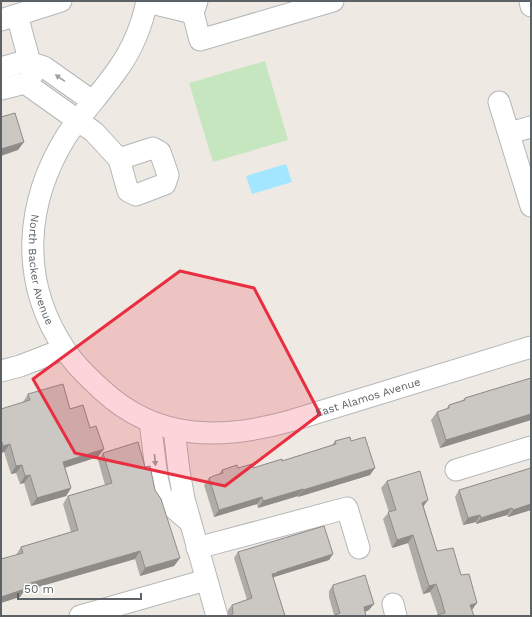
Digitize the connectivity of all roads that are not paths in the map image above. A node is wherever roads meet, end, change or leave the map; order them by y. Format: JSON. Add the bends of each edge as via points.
{"nodes":[{"id":1,"x":333,"y":1,"type":"edge"},
{"id":2,"x":530,"y":1,"type":"edge"},
{"id":3,"x":147,"y":2,"type":"edge"},
{"id":4,"x":51,"y":3,"type":"edge"},
{"id":5,"x":531,"y":6,"type":"edge"},
{"id":6,"x":195,"y":7,"type":"edge"},
{"id":7,"x":9,"y":18,"type":"edge"},
{"id":8,"x":31,"y":63,"type":"junction"},
{"id":9,"x":1,"y":68,"type":"edge"},
{"id":10,"x":1,"y":90,"type":"edge"},
{"id":11,"x":37,"y":90,"type":"junction"},
{"id":12,"x":92,"y":101,"type":"junction"},
{"id":13,"x":499,"y":102,"type":"dead end"},
{"id":14,"x":78,"y":120,"type":"junction"},
{"id":15,"x":531,"y":127,"type":"edge"},
{"id":16,"x":509,"y":133,"type":"junction"},
{"id":17,"x":120,"y":159,"type":"dead end"},
{"id":18,"x":531,"y":206,"type":"edge"},
{"id":19,"x":531,"y":347,"type":"edge"},
{"id":20,"x":64,"y":349,"type":"junction"},
{"id":21,"x":1,"y":371,"type":"edge"},
{"id":22,"x":150,"y":422,"type":"junction"},
{"id":23,"x":174,"y":429,"type":"junction"},
{"id":24,"x":202,"y":433,"type":"joint"},
{"id":25,"x":531,"y":447,"type":"edge"},
{"id":26,"x":456,"y":470,"type":"dead end"},
{"id":27,"x":190,"y":522,"type":"junction"},
{"id":28,"x":197,"y":548,"type":"junction"},
{"id":29,"x":359,"y":548,"type":"dead end"},
{"id":30,"x":206,"y":580,"type":"junction"},
{"id":31,"x":80,"y":616,"type":"edge"},
{"id":32,"x":217,"y":616,"type":"edge"}],
"edges":[{"from":1,"to":6,"type":"street","via":[[200,40]]},
{"from":2,"to":5,"type":"street"},
{"from":3,"to":6,"type":"street"},
{"from":3,"to":12,"type":"street","name":"North Backer Avenue","via":[[142,23],[132,46]]},
{"from":4,"to":7,"type":"street"},
{"from":7,"to":8,"type":"street"},
{"from":8,"to":9,"type":"street","via":[[25,61]]},
{"from":8,"to":11,"type":"street"},
{"from":12,"to":8,"type":"street","one_way":true,"via":[[44,67]]},
{"from":10,"to":11,"type":"street","via":[[25,83]]},
{"from":11,"to":14,"type":"street"},
{"from":12,"to":14,"type":"street","name":"North Backer Avenue"},
{"from":13,"to":16,"type":"street"},
{"from":14,"to":17,"type":"street","via":[[94,132]]},
{"from":14,"to":20,"type":"street","name":"North Backer Avenue","via":[[54,160],[39,196],[33,225],[32,256],[36,283],[42,306]]},
{"from":15,"to":16,"type":"street"},
{"from":16,"to":18,"type":"street"},
{"from":19,"to":24,"type":"street","name":"East Alamos Avenue","via":[[274,425],[242,432]]},
{"from":20,"to":21,"type":"street"},
{"from":20,"to":22,"type":"street","name":"North Backer Avenue","via":[[110,398]]},
{"from":22,"to":23,"type":"street","name":"North Backer Avenue"},
{"from":22,"to":27,"type":"street","one_way":true,"via":[[157,477],[162,495]]},
{"from":23,"to":24,"type":"street","name":"North Backer Avenue"},
{"from":23,"to":27,"type":"street","via":[[180,482]]},
{"from":25,"to":26,"type":"street"},
{"from":27,"to":28,"type":"street"},
{"from":28,"to":29,"type":"street","via":[[347,508]]},
{"from":28,"to":30,"type":"street"},
{"from":30,"to":31,"type":"street"},
{"from":30,"to":32,"type":"street"}]}
